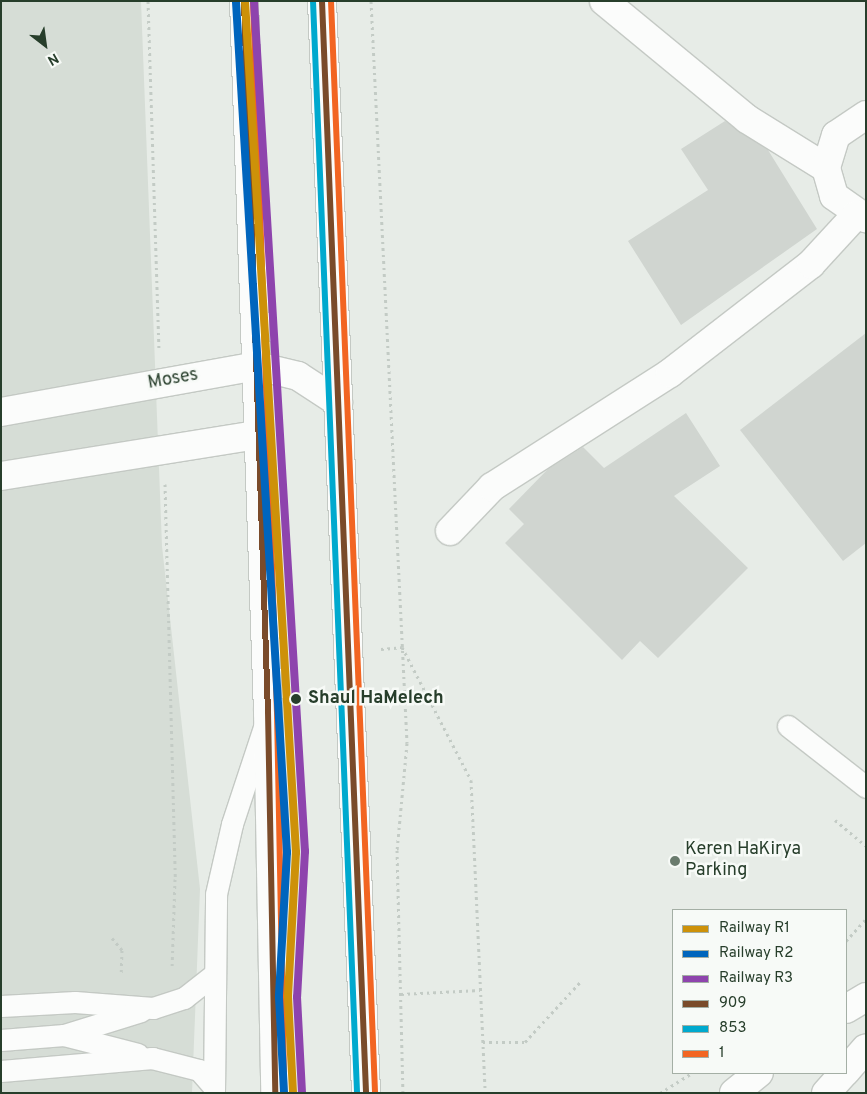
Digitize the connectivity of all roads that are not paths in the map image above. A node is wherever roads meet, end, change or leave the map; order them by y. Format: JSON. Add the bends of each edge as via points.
{"nodes":[{"id":1,"x":244,"y":1,"type":"edge"},
{"id":2,"x":322,"y":1,"type":"edge"},
{"id":3,"x":604,"y":1,"type":"edge"},
{"id":4,"x":865,"y":114,"type":"edge"},
{"id":5,"x":826,"y":168,"type":"junction"},
{"id":6,"x":861,"y":217,"type":"edge"},
{"id":7,"x":257,"y":366,"type":"junction"},
{"id":8,"x":338,"y":402,"type":"junction"},
{"id":9,"x":1,"y":412,"type":"edge"},
{"id":10,"x":256,"y":435,"type":"junction"},
{"id":11,"x":1,"y":476,"type":"edge"},
{"id":12,"x":450,"y":531,"type":"dead end"},
{"id":13,"x":268,"y":712,"type":"junction"},
{"id":14,"x":788,"y":726,"type":"dead end"},
{"id":15,"x":866,"y":787,"type":"edge"},
{"id":16,"x":212,"y":976,"type":"junction"},
{"id":17,"x":866,"y":997,"type":"edge"},
{"id":18,"x":1,"y":1006,"type":"edge"},
{"id":19,"x":162,"y":1006,"type":"junction"},
{"id":20,"x":847,"y":1008,"type":"edge"},
{"id":21,"x":64,"y":1034,"type":"junction"},
{"id":22,"x":1,"y":1040,"type":"edge"},
{"id":23,"x":866,"y":1048,"type":"edge"},
{"id":24,"x":152,"y":1058,"type":"junction"},
{"id":25,"x":847,"y":1070,"type":"edge"},
{"id":26,"x":1,"y":1071,"type":"edge"},
{"id":27,"x":758,"y":1074,"type":"edge"},
{"id":28,"x":843,"y":1074,"type":"edge"},
{"id":29,"x":214,"y":1090,"type":"edge"},
{"id":30,"x":275,"y":1093,"type":"edge"},
{"id":31,"x":366,"y":1093,"type":"edge"},
{"id":32,"x":734,"y":1093,"type":"edge"},
{"id":33,"x":826,"y":1093,"type":"edge"}],
"edges":[{"from":1,"to":7,"type":"main road"},
{"from":2,"to":8,"type":"main road"},
{"from":3,"to":5,"type":"main road","via":[[747,119]]},
{"from":4,"to":5,"type":"main road","via":[[836,135]]},
{"from":5,"to":6,"type":"main road","via":[[834,196]]},
{"from":6,"to":12,"type":"main road","via":[[810,264],[670,373],[492,487]]},
{"from":7,"to":8,"type":"main road","name":"Moses","via":[[298,376]]},
{"from":7,"to":9,"type":"main road","name":"Moses"},
{"from":7,"to":10,"type":"main road"},
{"from":8,"to":31,"type":"main road"},
{"from":10,"to":11,"type":"main road"},
{"from":10,"to":13,"type":"main road"},
{"from":13,"to":16,"type":"lane","via":[[232,824],[216,894]]},
{"from":13,"to":30,"type":"main road"},
{"from":14,"to":15,"type":"lane"},
{"from":16,"to":19,"type":"lane"},
{"from":16,"to":29,"type":"lane"},
{"from":17,"to":20,"type":"main road"},
{"from":18,"to":19,"type":"lane","via":[[52,1002]]},
{"from":19,"to":21,"type":"lane"},
{"from":21,"to":22,"type":"lane"},
{"from":21,"to":24,"type":"lane"},
{"from":23,"to":25,"type":"main road"},
{"from":24,"to":26,"type":"lane"},
{"from":24,"to":29,"type":"lane","via":[[193,1067]]},
{"from":27,"to":32,"type":"main road"},
{"from":28,"to":33,"type":"main road"}]}
